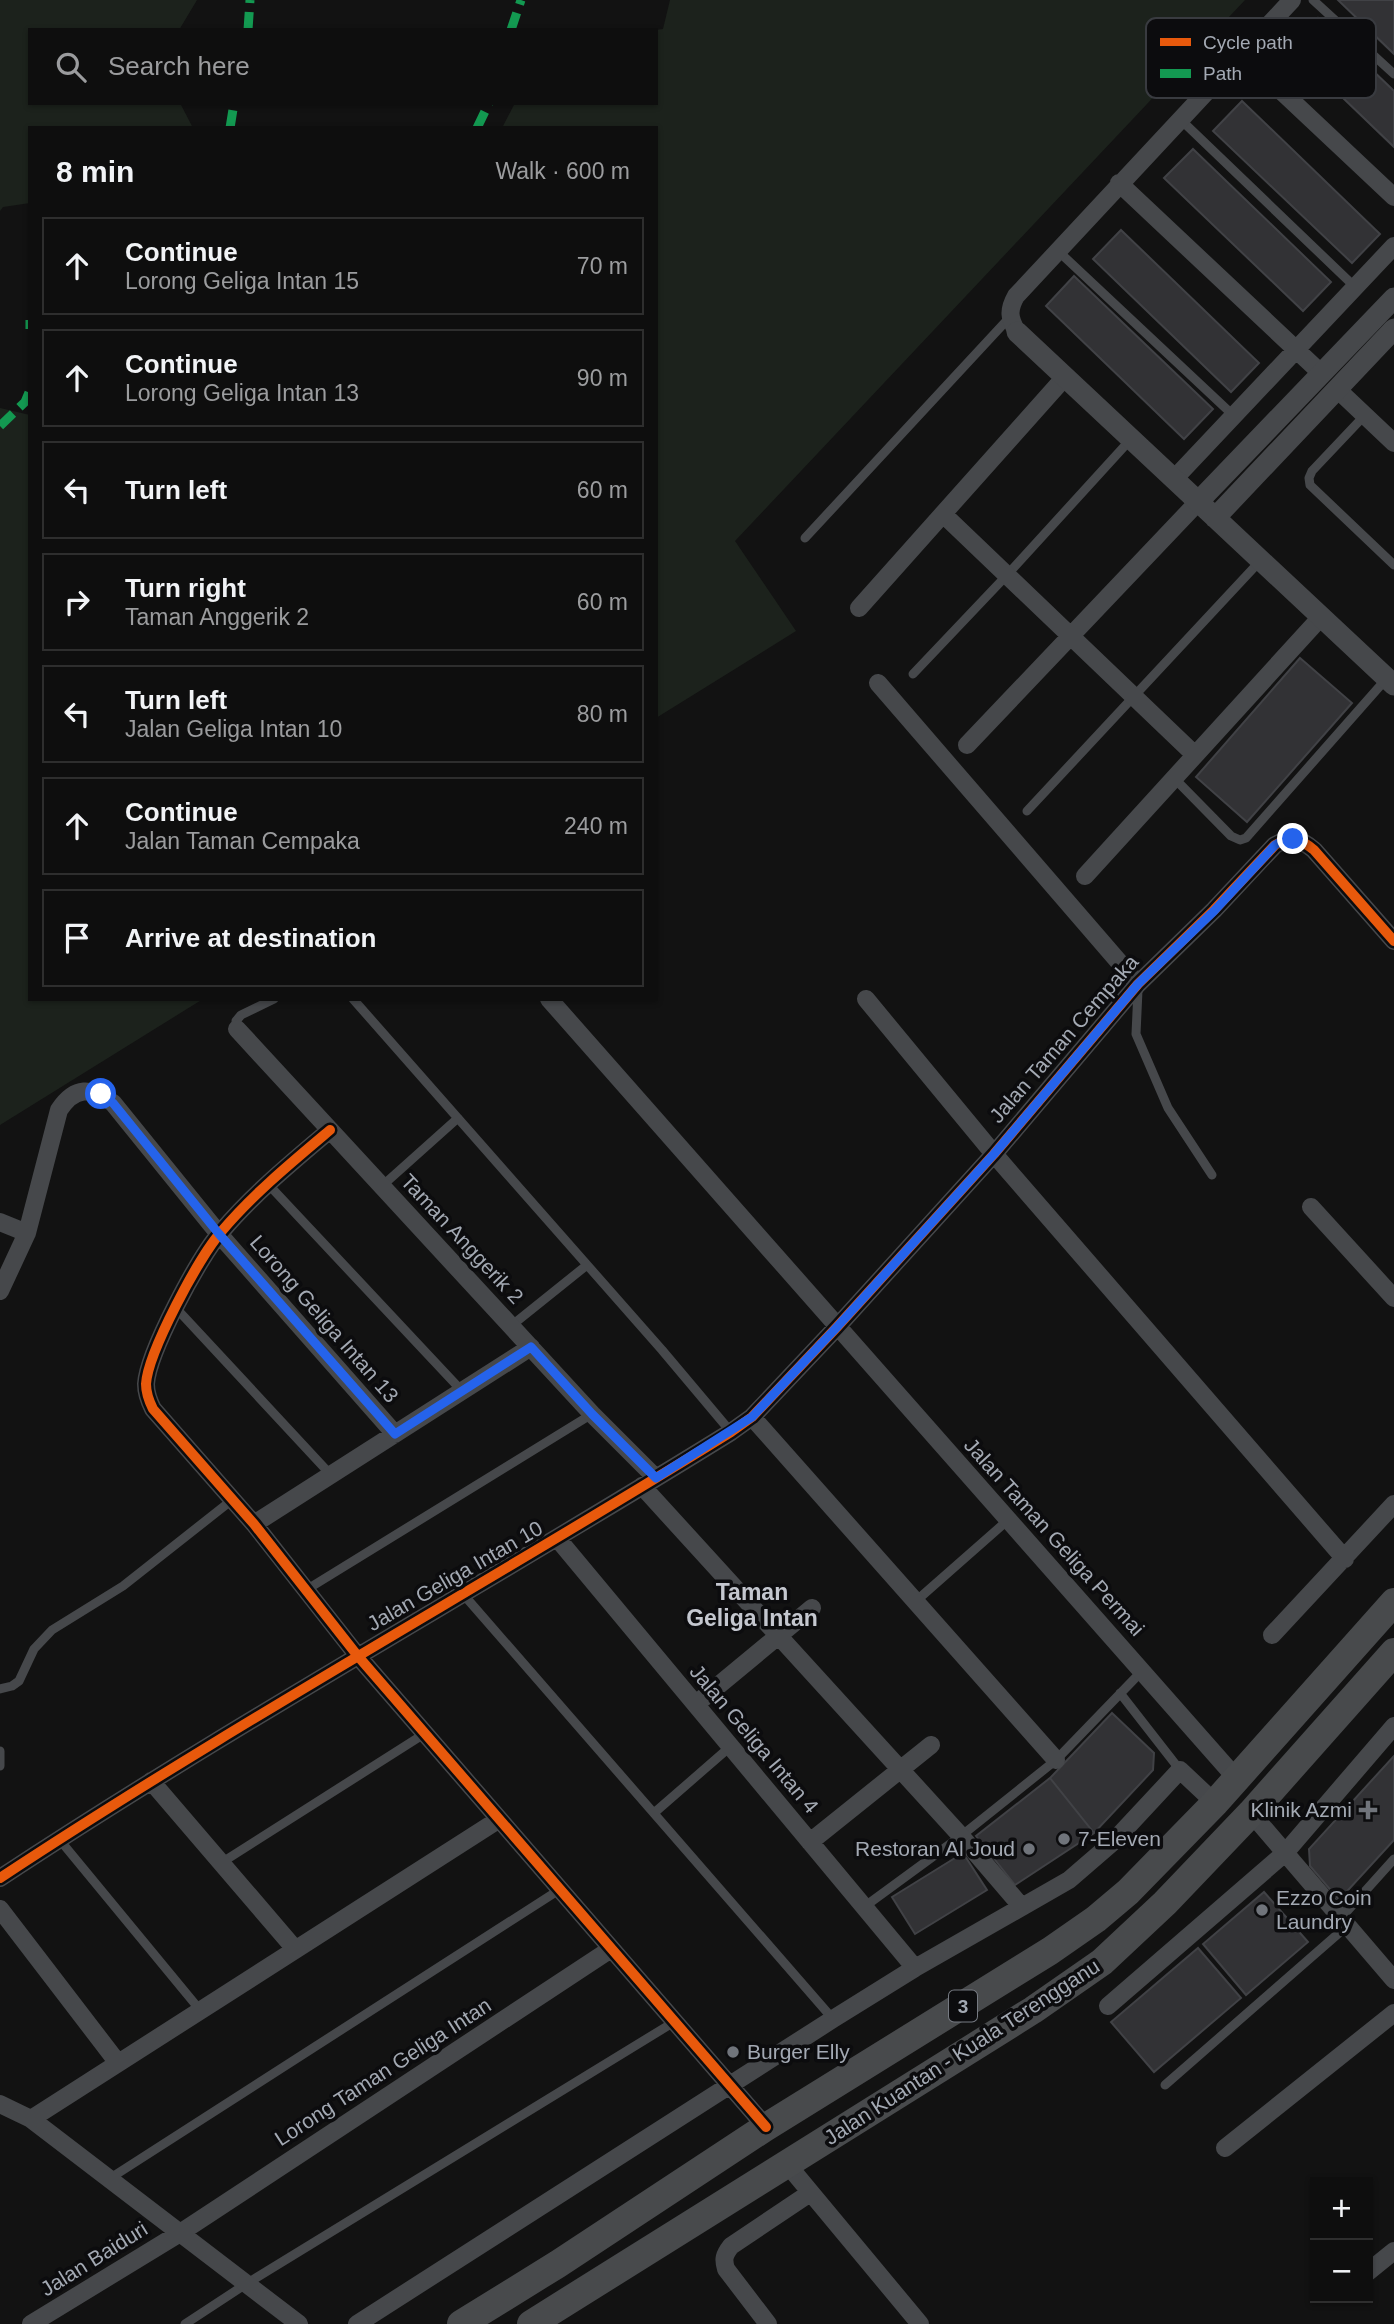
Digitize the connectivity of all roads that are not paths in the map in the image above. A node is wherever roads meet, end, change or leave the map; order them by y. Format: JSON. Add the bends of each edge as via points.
{"nodes":[{"id":1,"x":1292,"y":0,"type":"edge"},
{"id":2,"x":1313,"y":0,"type":"edge"},
{"id":3,"x":1275,"y":18,"type":"edge"},
{"id":4,"x":1333,"y":18,"type":"edge"},
{"id":5,"x":1376,"y":58,"type":"edge"},
{"id":6,"x":1394,"y":74,"type":"edge"},
{"id":7,"x":1198,"y":98,"type":"edge"},
{"id":8,"x":1289,"y":98,"type":"edge"},
{"id":9,"x":1179,"y":118,"type":"junction"},
{"id":10,"x":1119,"y":183,"type":"junction"},
{"id":11,"x":1394,"y":197,"type":"edge"},
{"id":12,"x":1394,"y":246,"type":"edge"},
{"id":13,"x":1057,"y":250,"type":"junction"},
{"id":14,"x":1355,"y":287,"type":"junction"},
{"id":15,"x":1394,"y":298,"type":"edge"},
{"id":16,"x":1013,"y":325,"type":"junction"},
{"id":17,"x":1394,"y":329,"type":"edge"},
{"id":18,"x":1296,"y":350,"type":"junction"},
{"id":19,"x":1322,"y":374,"type":"junction"},
{"id":20,"x":1065,"y":377,"type":"junction"},
{"id":21,"x":1337,"y":389,"type":"junction"},
{"id":22,"x":1365,"y":415,"type":"junction"},
{"id":23,"x":1234,"y":416,"type":"junction"},
{"id":24,"x":1131,"y":439,"type":"junction"},
{"id":25,"x":1394,"y":443,"type":"edge"},
{"id":26,"x":1174,"y":479,"type":"junction"},
{"id":27,"x":1198,"y":502,"type":"junction"},
{"id":28,"x":943,"y":514,"type":"junction"},
{"id":29,"x":1215,"y":518,"type":"junction"},
{"id":30,"x":805,"y":538,"type":"dead end"},
{"id":31,"x":1261,"y":561,"type":"junction"},
{"id":32,"x":1394,"y":565,"type":"edge"},
{"id":33,"x":1007,"y":575,"type":"junction"},
{"id":34,"x":859,"y":608,"type":"dead end"},
{"id":35,"x":1321,"y":617,"type":"junction"},
{"id":36,"x":1071,"y":638,"type":"junction"},
{"id":37,"x":913,"y":674,"type":"dead end"},
{"id":38,"x":1390,"y":682,"type":"edge"},
{"id":39,"x":878,"y":683,"type":"dead end"},
{"id":40,"x":1134,"y":697,"type":"junction"},
{"id":41,"x":967,"y":745,"type":"dead end"},
{"id":42,"x":1195,"y":755,"type":"junction"},
{"id":43,"x":1174,"y":778,"type":"junction"},
{"id":44,"x":1027,"y":811,"type":"dead end"},
{"id":45,"x":1085,"y":876,"type":"dead end"},
{"id":46,"x":1394,"y":941,"type":"edge"},
{"id":47,"x":1138,"y":984,"type":"junction"},
{"id":48,"x":866,"y":999,"type":"dead end"},
{"id":49,"x":270,"y":1001,"type":"edge"},
{"id":50,"x":355,"y":1001,"type":"edge"},
{"id":51,"x":551,"y":1001,"type":"edge"},
{"id":52,"x":237,"y":1029,"type":"joint"},
{"id":53,"x":458,"y":1118,"type":"junction"},
{"id":54,"x":330,"y":1130,"type":"junction"},
{"id":55,"x":994,"y":1154,"type":"junction"},
{"id":56,"x":1212,"y":1175,"type":"dead end"},
{"id":57,"x":267,"y":1184,"type":"junction"},
{"id":58,"x":382,"y":1186,"type":"junction"},
{"id":59,"x":1311,"y":1207,"type":"dead end"},
{"id":60,"x":0,"y":1222,"type":"edge"},
{"id":61,"x":27,"y":1233,"type":"junction"},
{"id":62,"x":219,"y":1234,"type":"junction"},
{"id":63,"x":587,"y":1265,"type":"junction"},
{"id":64,"x":0,"y":1291,"type":"edge"},
{"id":65,"x":1394,"y":1298,"type":"edge"},
{"id":66,"x":175,"y":1307,"type":"junction"},
{"id":67,"x":511,"y":1326,"type":"junction"},
{"id":68,"x":837,"y":1327,"type":"junction"},
{"id":69,"x":531,"y":1347,"type":"junction"},
{"id":70,"x":462,"y":1391,"type":"junction"},
{"id":71,"x":592,"y":1414,"type":"junction"},
{"id":72,"x":752,"y":1417,"type":"junction"},
{"id":73,"x":731,"y":1432,"type":"junction"},
{"id":74,"x":395,"y":1434,"type":"junction"},
{"id":75,"x":331,"y":1475,"type":"junction"},
{"id":76,"x":649,"y":1482,"type":"junction"},
{"id":77,"x":232,"y":1500,"type":"junction"},
{"id":78,"x":1394,"y":1504,"type":"edge"},
{"id":79,"x":1008,"y":1520,"type":"junction"},
{"id":80,"x":254,"y":1524,"type":"junction"},
{"id":81,"x":557,"y":1538,"type":"junction"},
{"id":82,"x":1345,"y":1559,"type":"junction"},
{"id":83,"x":306,"y":1590,"type":"junction"},
{"id":84,"x":462,"y":1592,"type":"junction"},
{"id":85,"x":916,"y":1601,"type":"junction"},
{"id":86,"x":1394,"y":1602,"type":"edge"},
{"id":87,"x":812,"y":1608,"type":"dead end"},
{"id":88,"x":1272,"y":1635,"type":"dead end"},
{"id":89,"x":778,"y":1636,"type":"junction"},
{"id":90,"x":1394,"y":1651,"type":"edge"},
{"id":91,"x":357,"y":1655,"type":"junction"},
{"id":92,"x":1142,"y":1671,"type":"junction"},
{"id":93,"x":0,"y":1689,"type":"edge"},
{"id":94,"x":1120,"y":1693,"type":"junction"},
{"id":95,"x":696,"y":1704,"type":"junction"},
{"id":96,"x":1394,"y":1726,"type":"edge"},
{"id":97,"x":424,"y":1734,"type":"junction"},
{"id":98,"x":931,"y":1745,"type":"dead end"},
{"id":99,"x":731,"y":1746,"type":"junction"},
{"id":100,"x":0,"y":1751,"type":"edge"},
{"id":101,"x":1056,"y":1760,"type":"junction"},
{"id":102,"x":0,"y":1766,"type":"edge"},
{"id":103,"x":900,"y":1770,"type":"junction"},
{"id":104,"x":1180,"y":1770,"type":"junction"},
{"id":105,"x":1236,"y":1778,"type":"junction"},
{"id":106,"x":150,"y":1781,"type":"junction"},
{"id":107,"x":1215,"y":1803,"type":"junction"},
{"id":108,"x":654,"y":1813,"type":"junction"},
{"id":109,"x":1251,"y":1813,"type":"junction"},
{"id":110,"x":498,"y":1819,"type":"junction"},
{"id":111,"x":961,"y":1836,"type":"junction"},
{"id":112,"x":59,"y":1839,"type":"junction"},
{"id":113,"x":810,"y":1842,"type":"junction"},
{"id":114,"x":1285,"y":1853,"type":"junction"},
{"id":115,"x":1394,"y":1859,"type":"edge"},
{"id":116,"x":221,"y":1863,"type":"junction"},
{"id":117,"x":0,"y":1878,"type":"edge"},
{"id":118,"x":559,"y":1890,"type":"junction"},
{"id":119,"x":1021,"y":1906,"type":"junction"},
{"id":120,"x":864,"y":1907,"type":"junction"},
{"id":121,"x":0,"y":1909,"type":"edge"},
{"id":122,"x":1344,"y":1922,"type":"junction"},
{"id":123,"x":295,"y":1949,"type":"junction"},
{"id":124,"x":611,"y":1949,"type":"junction"},
{"id":125,"x":915,"y":1968,"type":"junction"},
{"id":126,"x":1394,"y":1980,"type":"edge"},
{"id":127,"x":1108,"y":2006,"type":"dead end"},
{"id":128,"x":200,"y":2010,"type":"junction"},
{"id":129,"x":1394,"y":2013,"type":"edge"},
{"id":130,"x":833,"y":2019,"type":"junction"},
{"id":131,"x":674,"y":2022,"type":"junction"},
{"id":132,"x":118,"y":2063,"type":"junction"},
{"id":133,"x":730,"y":2085,"type":"junction"},
{"id":134,"x":1165,"y":2085,"type":"dead end"},
{"id":135,"x":0,"y":2104,"type":"edge"},
{"id":136,"x":31,"y":2119,"type":"junction"},
{"id":137,"x":765,"y":2127,"type":"junction"},
{"id":138,"x":1225,"y":2148,"type":"dead end"},
{"id":139,"x":786,"y":2164,"type":"junction"},
{"id":140,"x":109,"y":2179,"type":"junction"},
{"id":141,"x":810,"y":2193,"type":"junction"},
{"id":142,"x":180,"y":2233,"type":"junction"},
{"id":143,"x":1394,"y":2251,"type":"edge"},
{"id":144,"x":1373,"y":2268,"type":"edge"},
{"id":145,"x":246,"y":2284,"type":"junction"},
{"id":146,"x":32,"y":2324,"type":"edge"},
{"id":147,"x":185,"y":2324,"type":"edge"},
{"id":148,"x":299,"y":2324,"type":"edge"},
{"id":149,"x":357,"y":2324,"type":"edge"},
{"id":150,"x":461,"y":2324,"type":"edge"},
{"id":151,"x":531,"y":2324,"type":"edge"},
{"id":152,"x":768,"y":2324,"type":"edge"},
{"id":153,"x":920,"y":2324,"type":"edge"}],
"edges":[{"from":1,"to":3,"type":"street"},
{"from":2,"to":4,"type":"lane"},
{"from":5,"to":6,"type":"lane"},
{"from":7,"to":9,"type":"street"},
{"from":8,"to":11,"type":"street"},
{"from":9,"to":10,"type":"street"},
{"from":9,"to":14,"type":"lane"},
{"from":10,"to":13,"type":"street"},
{"from":10,"to":18,"type":"street"},
{"from":12,"to":14,"type":"street"},
{"from":13,"to":16,"type":"street","via":[[1010,306]]},
{"from":13,"to":23,"type":"lane"},
{"from":14,"to":18,"type":"street"},
{"from":15,"to":19,"type":"street"},
{"from":16,"to":20,"type":"street"},
{"from":16,"to":30,"type":"lane"},
{"from":17,"to":21,"type":"street"},
{"from":18,"to":19,"type":"street"},
{"from":18,"to":23,"type":"street"},
{"from":19,"to":27,"type":"street"},
{"from":20,"to":24,"type":"street"},
{"from":20,"to":28,"type":"street"},
{"from":21,"to":22,"type":"street"},
{"from":21,"to":29,"type":"street"},
{"from":22,"to":25,"type":"street"},
{"from":22,"to":32,"type":"lane","via":[[1312,471],[1310,485]]},
{"from":23,"to":26,"type":"street"},
{"from":24,"to":26,"type":"street"},
{"from":24,"to":33,"type":"lane"},
{"from":26,"to":27,"type":"street"},
{"from":27,"to":29,"type":"street"},
{"from":27,"to":36,"type":"street"},
{"from":28,"to":33,"type":"street"},
{"from":28,"to":34,"type":"street"},
{"from":29,"to":31,"type":"street"},
{"from":31,"to":35,"type":"street"},
{"from":31,"to":40,"type":"lane"},
{"from":33,"to":36,"type":"street"},
{"from":33,"to":37,"type":"lane"},
{"from":35,"to":38,"type":"street"},
{"from":35,"to":42,"type":"street"},
{"from":36,"to":40,"type":"street"},
{"from":36,"to":41,"type":"street"},
{"from":38,"to":43,"type":"lane","via":[[1245,838],[1231,836]]},
{"from":39,"to":47,"type":"street"},
{"from":40,"to":42,"type":"street"},
{"from":40,"to":44,"type":"lane"},
{"from":42,"to":43,"type":"street"},
{"from":43,"to":45,"type":"street"},
{"from":46,"to":47,"type":"street","name":"Jalan Taman Cempaka","via":[[1314,850],[1303,841],[1285,839]]},
{"from":47,"to":55,"type":"street","name":"Jalan Taman Cempaka"},
{"from":47,"to":56,"type":"lane","via":[[1136,1034],[1168,1108]]},
{"from":48,"to":55,"type":"street"},
{"from":49,"to":52,"type":"lane","via":[[241,1015]]},
{"from":50,"to":53,"type":"lane"},
{"from":51,"to":68,"type":"street","name":"Jalan Taman Geliga Permai"},
{"from":52,"to":54,"type":"street","name":"Taman Anggerik 2"},
{"from":53,"to":58,"type":"lane"},
{"from":53,"to":63,"type":"lane"},
{"from":54,"to":57,"type":"street"},
{"from":54,"to":58,"type":"street","name":"Taman Anggerik 2"},
{"from":55,"to":68,"type":"street","name":"Jalan Taman Cempaka"},
{"from":55,"to":82,"type":"street"},
{"from":57,"to":62,"type":"street"},
{"from":57,"to":70,"type":"lane"},
{"from":58,"to":67,"type":"street","name":"Taman Anggerik 2"},
{"from":59,"to":65,"type":"street"},
{"from":60,"to":61,"type":"street"},
{"from":61,"to":62,"type":"street","name":"Lorong Geliga Intan 13","via":[[60,1110],[73,1095],[89,1091],[113,1103]]},
{"from":61,"to":64,"type":"street","name":"Lorong Geliga Intan 13"},
{"from":62,"to":66,"type":"street"},
{"from":62,"to":74,"type":"street","name":"Lorong Geliga Intan 13"},
{"from":63,"to":67,"type":"lane"},
{"from":63,"to":73,"type":"lane"},
{"from":66,"to":75,"type":"lane"},
{"from":66,"to":77,"type":"street","via":[[150,1366],[147,1395],[153,1409]]},
{"from":67,"to":69,"type":"street","name":"Taman Anggerik 2"},
{"from":68,"to":72,"type":"street","name":"Jalan Geliga Intan 10"},
{"from":68,"to":79,"type":"street","name":"Jalan Taman Geliga Permai"},
{"from":69,"to":70,"type":"street"},
{"from":69,"to":71,"type":"street","name":"Taman Anggerik 2"},
{"from":70,"to":74,"type":"street"},
{"from":71,"to":76,"type":"street","name":"Taman Anggerik 2"},
{"from":71,"to":83,"type":"lane"},
{"from":72,"to":73,"type":"street","name":"Jalan Geliga Intan 10"},
{"from":72,"to":85,"type":"street"},
{"from":73,"to":76,"type":"street","name":"Jalan Geliga Intan 10"},
{"from":74,"to":75,"type":"street"},
{"from":75,"to":80,"type":"street"},
{"from":76,"to":81,"type":"street","name":"Jalan Geliga Intan 10"},
{"from":76,"to":89,"type":"street","name":"Taman Anggerik 2"},
{"from":77,"to":80,"type":"street"},
{"from":77,"to":93,"type":"lane","via":[[122,1586],[52,1630],[33,1649],[19,1681]]},
{"from":78,"to":82,"type":"street"},
{"from":79,"to":85,"type":"lane"},
{"from":79,"to":92,"type":"street","name":"Jalan Taman Geliga Permai"},
{"from":80,"to":83,"type":"street"},
{"from":81,"to":84,"type":"street","name":"Jalan Geliga Intan 10"},
{"from":81,"to":95,"type":"street","name":"Jalan Geliga Intan 4"},
{"from":82,"to":88,"type":"street"},
{"from":83,"to":91,"type":"street"},
{"from":84,"to":91,"type":"street","name":"Jalan Geliga Intan 10"},
{"from":84,"to":108,"type":"lane"},
{"from":85,"to":101,"type":"street"},
{"from":86,"to":105,"type":"highway","name":"Jalan Kuantan - Kuala Terengganu","number":"3"},
{"from":87,"to":89,"type":"street"},
{"from":89,"to":95,"type":"street"},
{"from":89,"to":103,"type":"street","name":"Taman Anggerik 2"},
{"from":90,"to":109,"type":"highway","name":"Jalan Kuantan - Kuala Terengganu","number":"3"},
{"from":91,"to":97,"type":"street"},
{"from":91,"to":106,"type":"street","name":"Jalan Geliga Intan 10"},
{"from":92,"to":94,"type":"lane"},
{"from":92,"to":105,"type":"street","name":"Jalan Taman Geliga Permai"},
{"from":94,"to":101,"type":"lane"},
{"from":94,"to":104,"type":"lane"},
{"from":95,"to":99,"type":"street","name":"Jalan Geliga Intan 4"},
{"from":96,"to":114,"type":"street"},
{"from":97,"to":110,"type":"street"},
{"from":97,"to":116,"type":"lane"},
{"from":98,"to":103,"type":"street"},
{"from":99,"to":108,"type":"lane"},
{"from":99,"to":113,"type":"street","name":"Jalan Geliga Intan 4"},
{"from":100,"to":102,"type":"lane"},
{"from":101,"to":111,"type":"lane"},
{"from":103,"to":111,"type":"street","name":"Taman Anggerik 2"},
{"from":103,"to":113,"type":"street"},
{"from":104,"to":107,"type":"street"},
{"from":104,"to":119,"type":"street","via":[[1091,1863]]},
{"from":105,"to":107,"type":"highway","name":"Jalan Kuantan - Kuala Terengganu","number":"3"},
{"from":106,"to":112,"type":"street","name":"Jalan Geliga Intan 10"},
{"from":106,"to":116,"type":"street"},
{"from":107,"to":137,"type":"highway","name":"Jalan Kuantan - Kuala Terengganu","number":"3","via":[[1096,1919]]},
{"from":108,"to":130,"type":"lane"},
{"from":109,"to":114,"type":"street"},
{"from":109,"to":139,"type":"highway","name":"Jalan Kuantan - Kuala Terengganu","number":"3","via":[[1102,1962]]},
{"from":110,"to":118,"type":"street"},
{"from":110,"to":123,"type":"street"},
{"from":111,"to":119,"type":"street","name":"Taman Anggerik 2"},
{"from":111,"to":120,"type":"lane"},
{"from":112,"to":117,"type":"street","name":"Jalan Geliga Intan 10"},
{"from":112,"to":128,"type":"lane"},
{"from":113,"to":120,"type":"street","name":"Jalan Geliga Intan 4"},
{"from":114,"to":122,"type":"street"},
{"from":114,"to":127,"type":"street"},
{"from":115,"to":122,"type":"lane"},
{"from":116,"to":123,"type":"street"},
{"from":118,"to":124,"type":"street"},
{"from":118,"to":140,"type":"lane"},
{"from":119,"to":125,"type":"street"},
{"from":120,"to":125,"type":"street","name":"Jalan Geliga Intan 4"},
{"from":121,"to":132,"type":"street"},
{"from":122,"to":126,"type":"street"},
{"from":122,"to":134,"type":"lane"},
{"from":123,"to":128,"type":"street"},
{"from":124,"to":131,"type":"street"},
{"from":124,"to":142,"type":"street","name":"Lorong Taman Geliga Intan"},
{"from":125,"to":130,"type":"street"},
{"from":128,"to":132,"type":"street"},
{"from":129,"to":138,"type":"street"},
{"from":130,"to":133,"type":"street"},
{"from":131,"to":133,"type":"street"},
{"from":131,"to":145,"type":"lane"},
{"from":132,"to":136,"type":"street"},
{"from":133,"to":137,"type":"street"},
{"from":133,"to":149,"type":"street"},
{"from":135,"to":136,"type":"street"},
{"from":136,"to":140,"type":"street"},
{"from":137,"to":150,"type":"highway","name":"Jalan Kuantan - Kuala Terengganu","number":"3"},
{"from":139,"to":141,"type":"street"},
{"from":139,"to":151,"type":"highway","name":"Jalan Kuantan - Kuala Terengganu","number":"3"},
{"from":140,"to":142,"type":"street"},
{"from":141,"to":152,"type":"street","via":[[724,2254],[726,2269]]},
{"from":141,"to":153,"type":"street"},
{"from":142,"to":145,"type":"street"},
{"from":142,"to":146,"type":"street","name":"Jalan Baiduri"},
{"from":143,"to":144,"type":"street"},
{"from":145,"to":147,"type":"lane"},
{"from":145,"to":148,"type":"street"}]}
